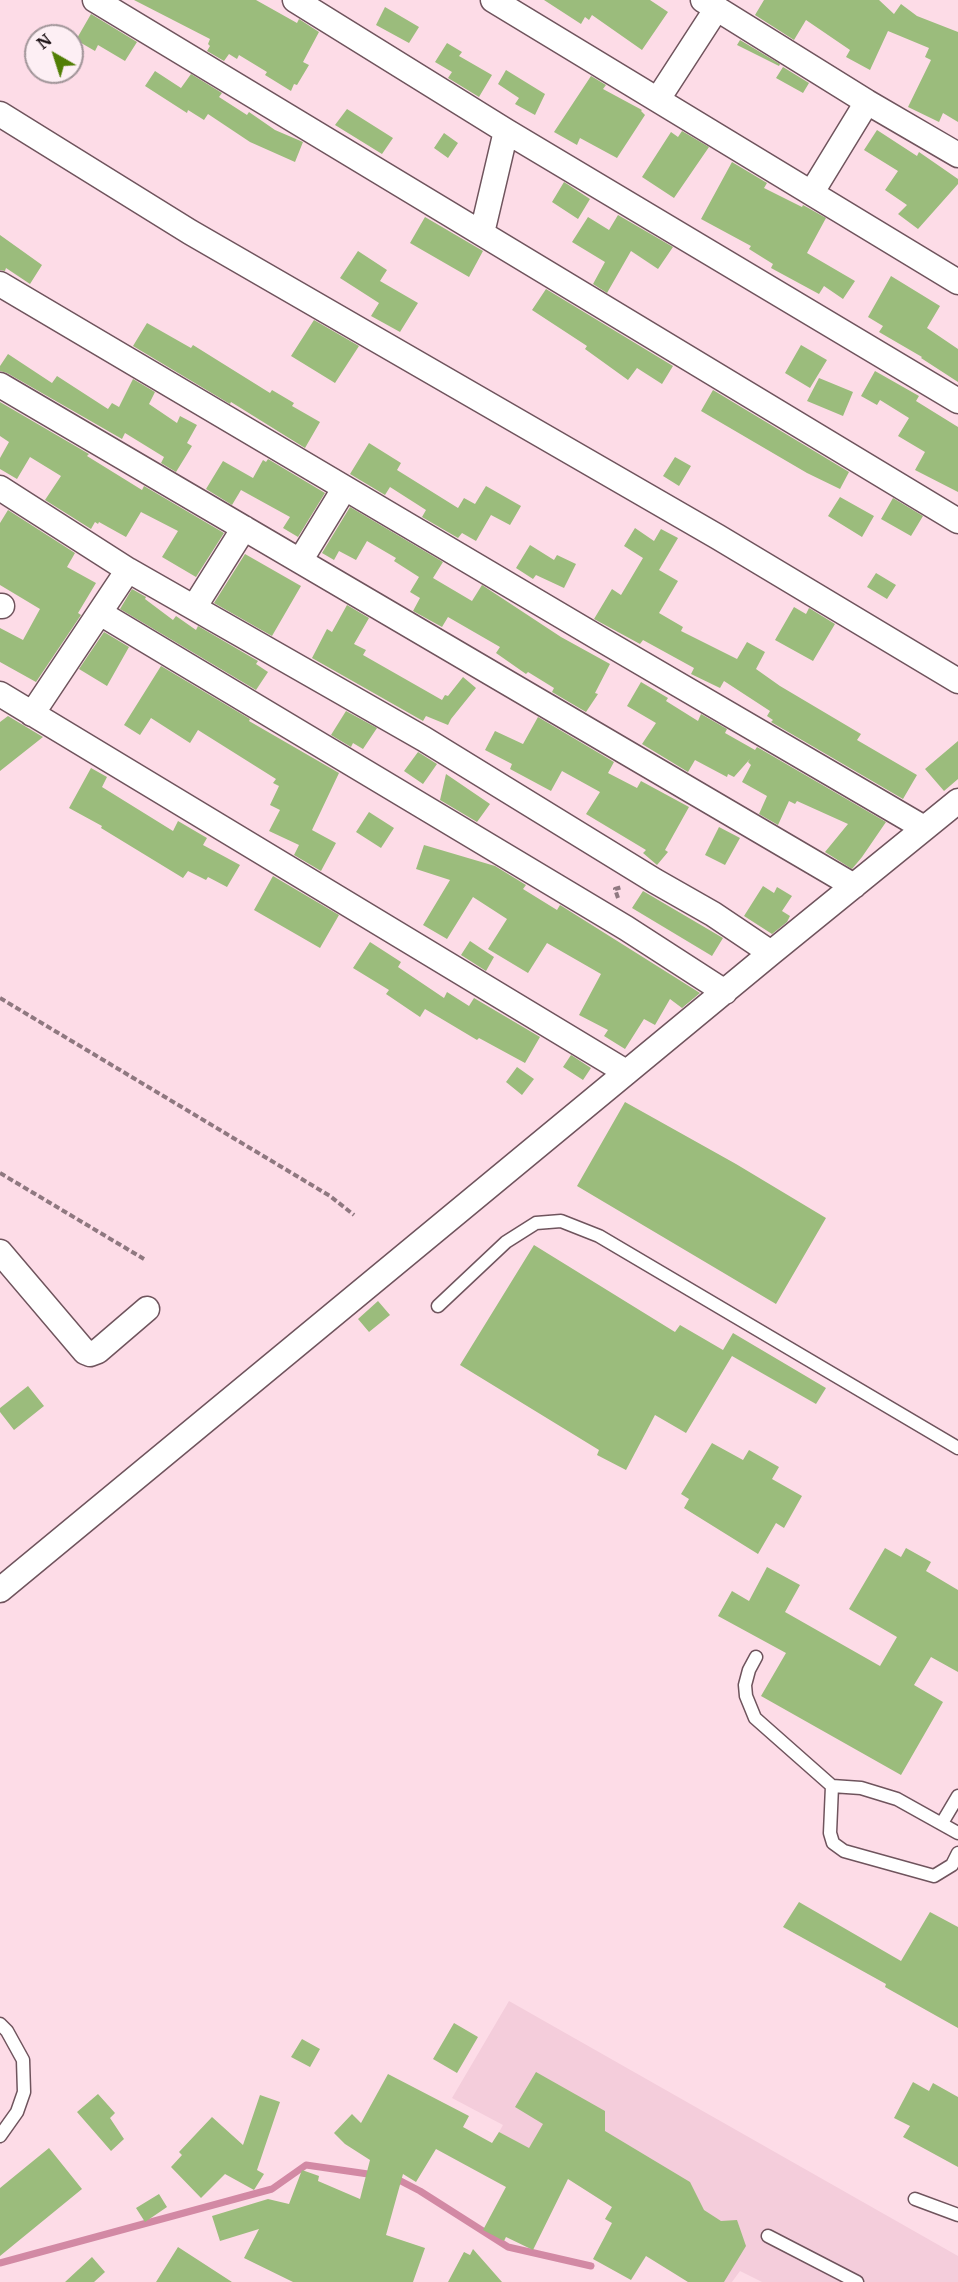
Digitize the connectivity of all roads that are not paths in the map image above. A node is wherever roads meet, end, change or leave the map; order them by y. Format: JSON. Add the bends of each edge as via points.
{"nodes":[{"id":1,"x":95,"y":0,"type":"edge"},
{"id":2,"x":120,"y":0,"type":"edge"},
{"id":3,"x":296,"y":0,"type":"edge"},
{"id":4,"x":493,"y":0,"type":"edge"},
{"id":5,"x":710,"y":4,"type":"edge"},
{"id":6,"x":154,"y":36,"type":"junction"},
{"id":7,"x":658,"y":99,"type":"junction"},
{"id":8,"x":867,"y":102,"type":"junction"},
{"id":9,"x":0,"y":114,"type":"edge"},
{"id":10,"x":506,"y":131,"type":"junction"},
{"id":11,"x":958,"y":155,"type":"edge"},
{"id":12,"x":812,"y":192,"type":"junction"},
{"id":13,"x":482,"y":233,"type":"junction"},
{"id":14,"x":958,"y":282,"type":"edge"},
{"id":15,"x":0,"y":284,"type":"edge"},
{"id":16,"x":0,"y":385,"type":"edge"},
{"id":17,"x":958,"y":401,"type":"edge"},
{"id":18,"x":0,"y":488,"type":"edge"},
{"id":19,"x":344,"y":489,"type":"junction"},
{"id":20,"x":958,"y":521,"type":"edge"},
{"id":21,"x":244,"y":528,"type":"junction"},
{"id":22,"x":300,"y":561,"type":"junction"},
{"id":23,"x":128,"y":570,"type":"junction"},
{"id":24,"x":195,"y":606,"type":"junction"},
{"id":25,"x":100,"y":613,"type":"junction"},
{"id":26,"x":958,"y":681,"type":"edge"},
{"id":27,"x":4,"y":701,"type":"edge"},
{"id":28,"x":32,"y":714,"type":"junction"},
{"id":29,"x":958,"y":801,"type":"edge"},
{"id":30,"x":924,"y":828,"type":"junction"},
{"id":31,"x":854,"y":886,"type":"junction"},
{"id":32,"x":771,"y":953,"type":"junction"},
{"id":33,"x":724,"y":992,"type":"junction"},
{"id":34,"x":626,"y":1072,"type":"junction"},
{"id":35,"x":0,"y":1252,"type":"edge"},
{"id":36,"x":438,"y":1306,"type":"dead end"},
{"id":37,"x":147,"y":1309,"type":"dead end"},
{"id":38,"x":958,"y":1448,"type":"edge"},
{"id":39,"x":0,"y":1590,"type":"edge"},
{"id":40,"x":756,"y":1657,"type":"dead end"},
{"id":41,"x":832,"y":1786,"type":"junction"},
{"id":42,"x":958,"y":1796,"type":"edge"},
{"id":43,"x":942,"y":1823,"type":"junction"},
{"id":44,"x":958,"y":1833,"type":"edge"},
{"id":45,"x":958,"y":1853,"type":"edge"},
{"id":46,"x":0,"y":2024,"type":"edge"},
{"id":47,"x":0,"y":2136,"type":"edge"},
{"id":48,"x":915,"y":2199,"type":"dead end"},
{"id":49,"x":958,"y":2215,"type":"edge"},
{"id":50,"x":768,"y":2236,"type":"dead end"},
{"id":51,"x":857,"y":2282,"type":"edge"}],
"edges":[{"from":1,"to":6,"type":"street"},
{"from":2,"to":6,"type":"street"},
{"from":3,"to":10,"type":"street"},
{"from":4,"to":7,"type":"street"},
{"from":5,"to":7,"type":"street"},
{"from":5,"to":8,"type":"street"},
{"from":6,"to":13,"type":"street"},
{"from":7,"to":12,"type":"street"},
{"from":8,"to":11,"type":"street"},
{"from":8,"to":12,"type":"street"},
{"from":9,"to":26,"type":"street","via":[[190,232],[718,537]]},
{"from":10,"to":13,"type":"street"},
{"from":10,"to":17,"type":"street"},
{"from":12,"to":14,"type":"street"},
{"from":13,"to":20,"type":"street"},
{"from":15,"to":19,"type":"street"},
{"from":16,"to":21,"type":"street"},
{"from":18,"to":23,"type":"street"},
{"from":19,"to":22,"type":"street"},
{"from":19,"to":30,"type":"street"},
{"from":21,"to":22,"type":"street"},
{"from":21,"to":24,"type":"street"},
{"from":22,"to":31,"type":"street"},
{"from":23,"to":24,"type":"street"},
{"from":23,"to":25,"type":"street"},
{"from":24,"to":32,"type":"street","via":[[424,739]]},
{"from":25,"to":28,"type":"street"},
{"from":25,"to":33,"type":"street","via":[[626,928]]},
{"from":27,"to":28,"type":"street"},
{"from":28,"to":34,"type":"street"},
{"from":29,"to":30,"type":"street"},
{"from":30,"to":31,"type":"street"},
{"from":31,"to":32,"type":"street"},
{"from":32,"to":33,"type":"street"},
{"from":33,"to":34,"type":"street"},
{"from":34,"to":39,"type":"street"},
{"from":35,"to":37,"type":"street","via":[[90,1354]]},
{"from":36,"to":38,"type":"lane","via":[[506,1242],[536,1223],[561,1221],[599,1236]]},
{"from":40,"to":41,"type":"lane","via":[[745,1685],[755,1718]]},
{"from":41,"to":43,"type":"lane","via":[[861,1788],[897,1799]]},
{"from":41,"to":45,"type":"lane","via":[[830,1833],[833,1843],[844,1851],[934,1876],[952,1865]]},
{"from":42,"to":43,"type":"lane"},
{"from":43,"to":44,"type":"lane"},
{"from":46,"to":47,"type":"lane","via":[[23,2060],[24,2092],[17,2112]]},
{"from":48,"to":49,"type":"lane"},
{"from":50,"to":51,"type":"lane"}]}
